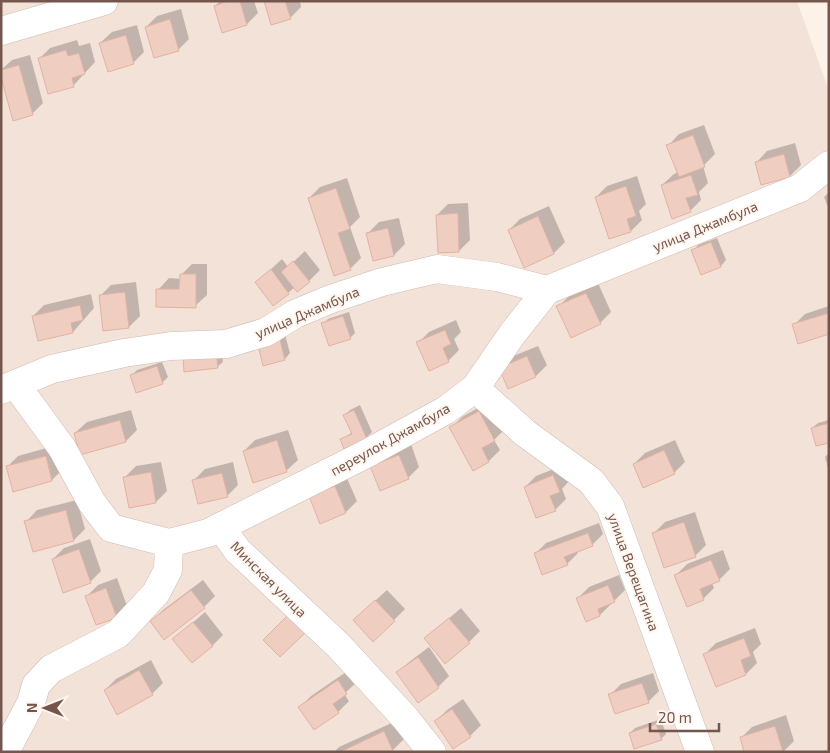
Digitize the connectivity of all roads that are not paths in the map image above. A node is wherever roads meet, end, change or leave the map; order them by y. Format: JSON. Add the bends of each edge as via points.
{"nodes":[{"id":1,"x":104,"y":1,"type":"edge"},
{"id":2,"x":1,"y":31,"type":"edge"},
{"id":3,"x":829,"y":165,"type":"edge"},
{"id":4,"x":547,"y":290,"type":"junction"},
{"id":5,"x":9,"y":388,"type":"edge"},
{"id":6,"x":475,"y":388,"type":"junction"},
{"id":7,"x":221,"y":527,"type":"junction"},
{"id":8,"x":170,"y":544,"type":"junction"},
{"id":9,"x":5,"y":749,"type":"edge"},
{"id":10,"x":432,"y":752,"type":"edge"},
{"id":11,"x":700,"y":752,"type":"edge"}],
"edges":[{"from":1,"to":2,"type":"street"},
{"from":3,"to":4,"type":"street","name":"улица Джамбула","via":[[800,188]]},
{"from":4,"to":5,"type":"street","name":"улица Джамбула","via":[[437,269],[331,299],[295,314],[266,332],[226,344],[171,346],[124,354],[52,369]]},
{"from":4,"to":6,"type":"street","name":"переулок Джамбула"},
{"from":5,"to":8,"type":"street","via":[[62,448],[92,503],[111,528]]},
{"from":6,"to":7,"type":"street","name":"переулок Джамбула","via":[[446,410],[364,455]]},
{"from":6,"to":11,"type":"street","name":"улица Верещагина","via":[[525,433],[591,481],[610,506]]},
{"from":7,"to":8,"type":"street","name":"Минская улица"},
{"from":7,"to":10,"type":"street","name":"Минская улица","via":[[237,550],[339,646]]},
{"from":8,"to":9,"type":"street","via":[[168,570],[156,593],[118,634],[51,669],[36,685],[31,703]]}]}
